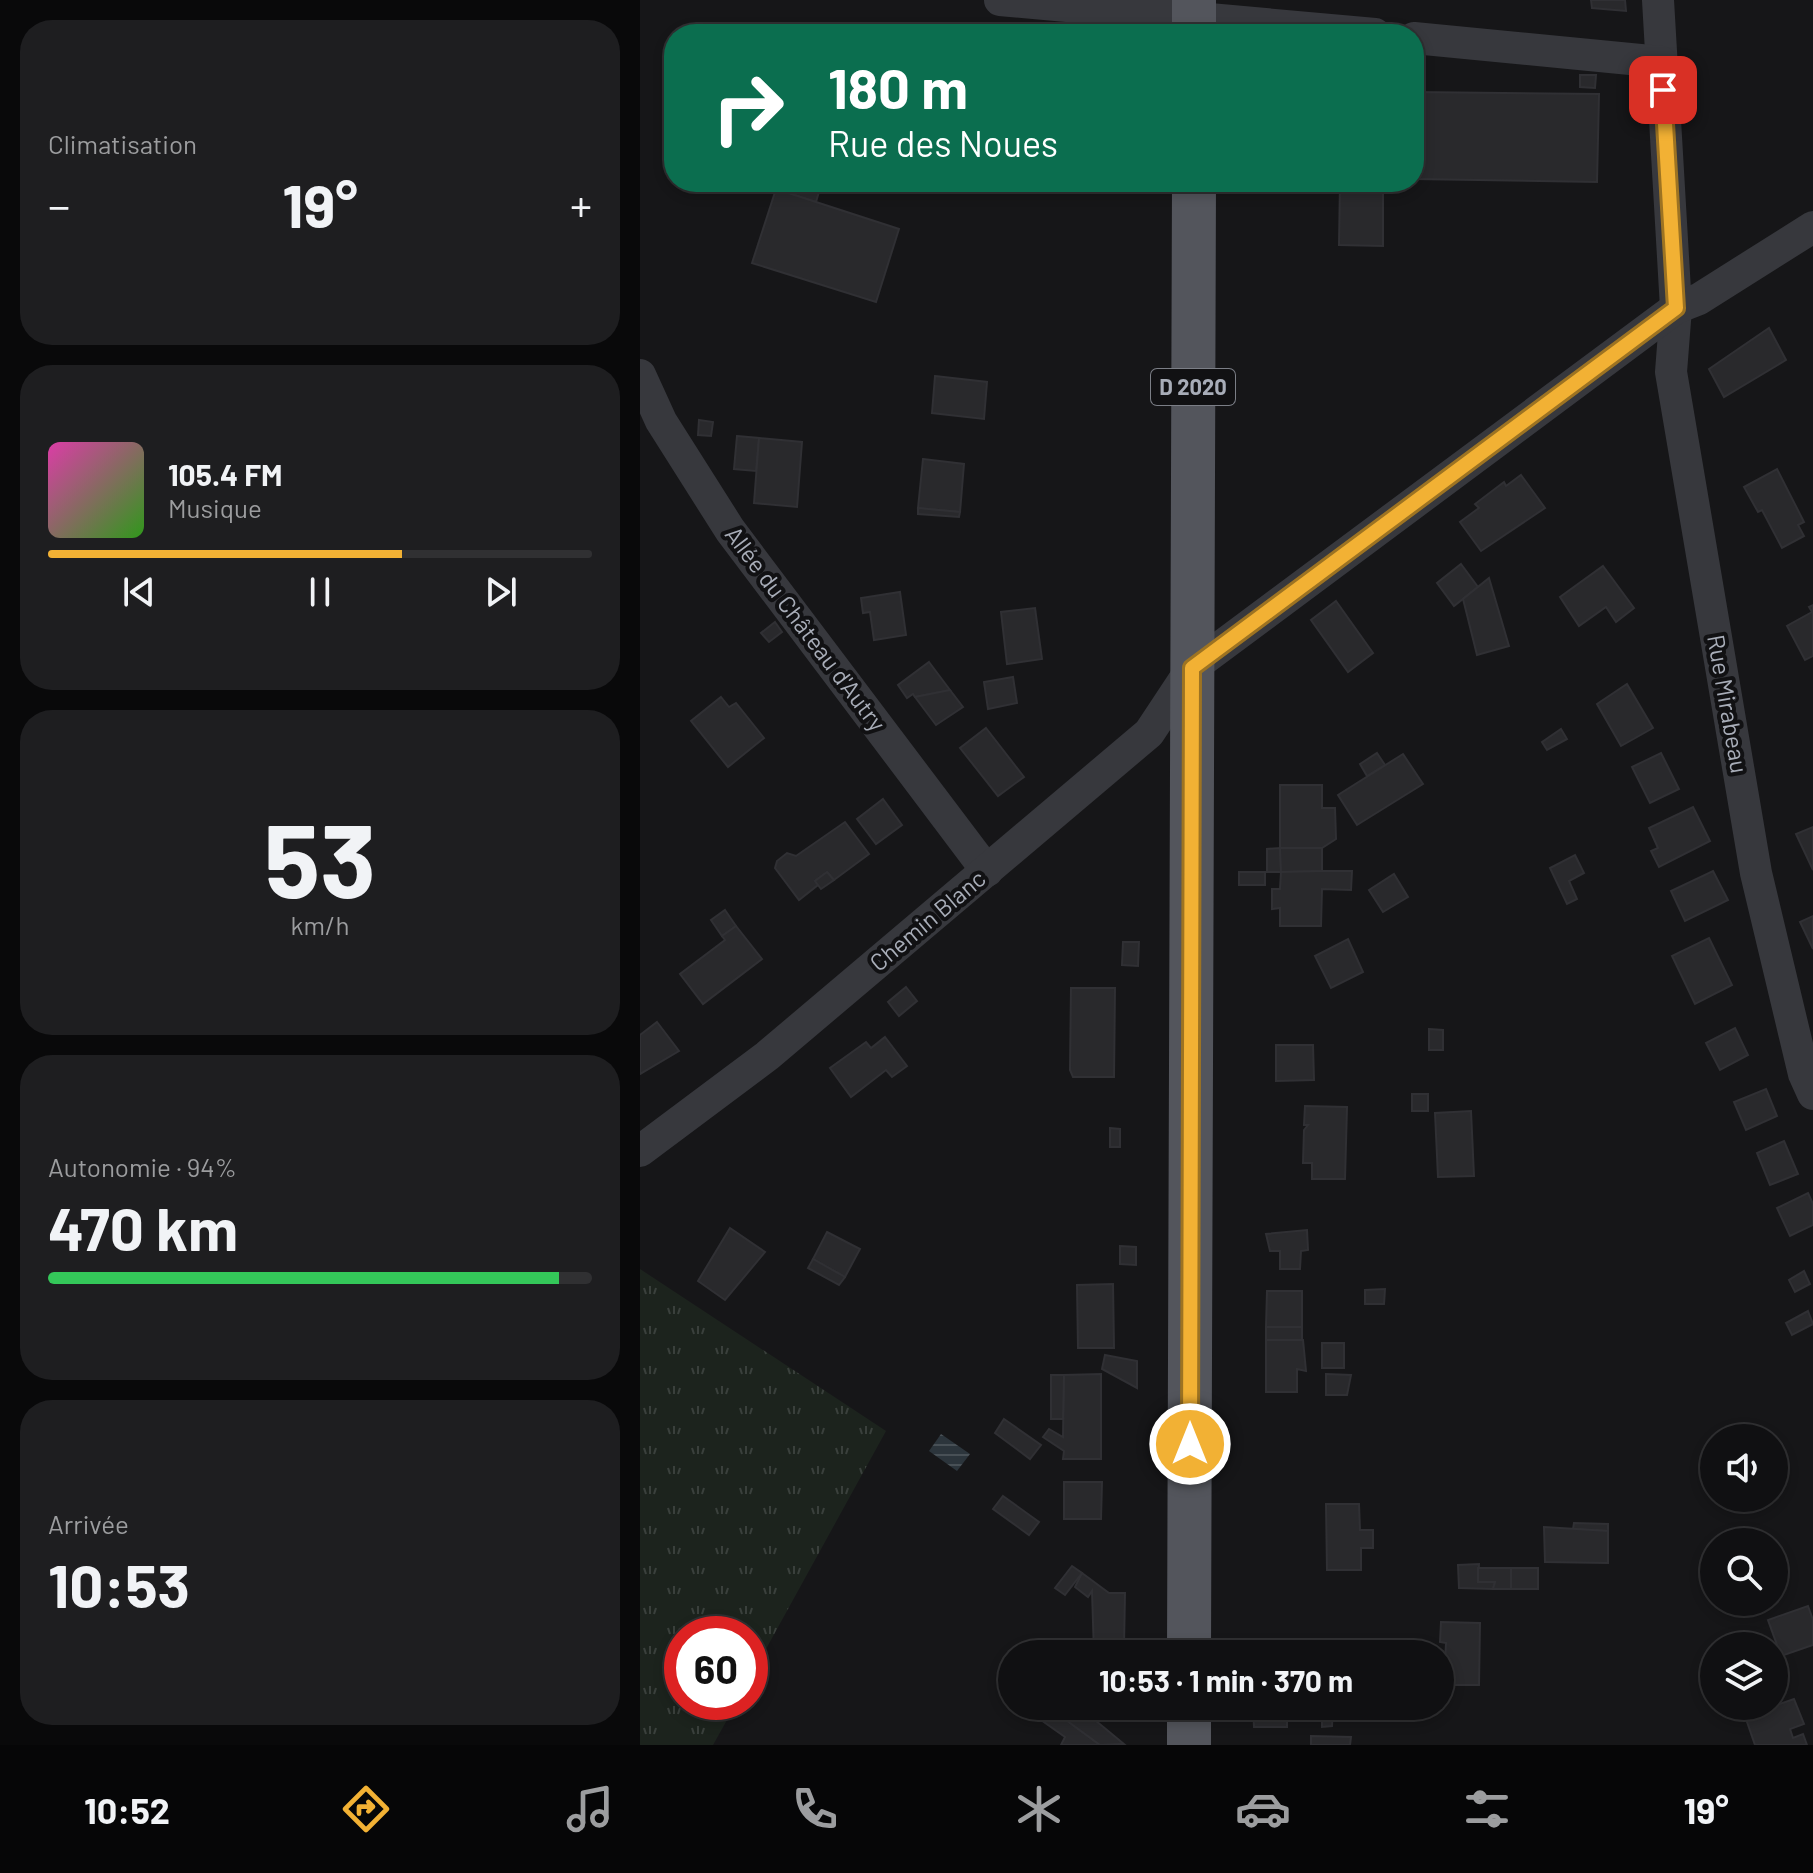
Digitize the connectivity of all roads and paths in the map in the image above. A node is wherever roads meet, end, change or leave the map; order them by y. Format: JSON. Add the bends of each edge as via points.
{"nodes":[{"id":1,"x":1000,"y":0,"type":"edge"},
{"id":2,"x":1658,"y":0,"type":"edge"},
{"id":3,"x":1194,"y":17,"type":"edge"},
{"id":4,"x":1269,"y":24,"type":"edge"},
{"id":5,"x":1424,"y":39,"type":"edge"},
{"id":6,"x":1661,"y":62,"type":"junction"},
{"id":7,"x":1194,"y":192,"type":"edge"},
{"id":8,"x":1813,"y":227,"type":"edge"},
{"id":9,"x":1676,"y":308,"type":"junction"},
{"id":10,"x":640,"y":375,"type":"edge"},
{"id":11,"x":1192,"y":668,"type":"junction"},
{"id":12,"x":987,"y":871,"type":"junction"},
{"id":13,"x":1813,"y":1094,"type":"edge"},
{"id":14,"x":640,"y":1151,"type":"edge"},
{"id":15,"x":1189,"y":1640,"type":"edge"},
{"id":16,"x":1189,"y":1720,"type":"edge"},
{"id":17,"x":1189,"y":1745,"type":"edge"}],
"edges":[{"from":1,"to":3,"type":"street"},
{"from":2,"to":6,"type":"street","name":"Rue Mirabeau"},
{"from":3,"to":4,"type":"street"},
{"from":5,"to":6,"type":"street"},
{"from":6,"to":9,"type":"street","name":"Rue Mirabeau"},
{"from":7,"to":11,"type":"main road","number":"D 2020"},
{"from":8,"to":9,"type":"street","name":"Chemin Blanc"},
{"from":9,"to":11,"type":"street","name":"Chemin Blanc"},
{"from":9,"to":13,"type":"street","name":"Rue Mirabeau","via":[[1671,372],[1756,873]]},
{"from":10,"to":12,"type":"street","name":"Allée du Château d'Autry","via":[[661,421],[730,530]]},
{"from":11,"to":12,"type":"street","name":"Chemin Blanc","via":[[1149,733]]},
{"from":11,"to":15,"type":"main road","number":"D 2020"},
{"from":12,"to":14,"type":"street","name":"Chemin Blanc","via":[[767,1056]]},
{"from":16,"to":17,"type":"main road"}]}
